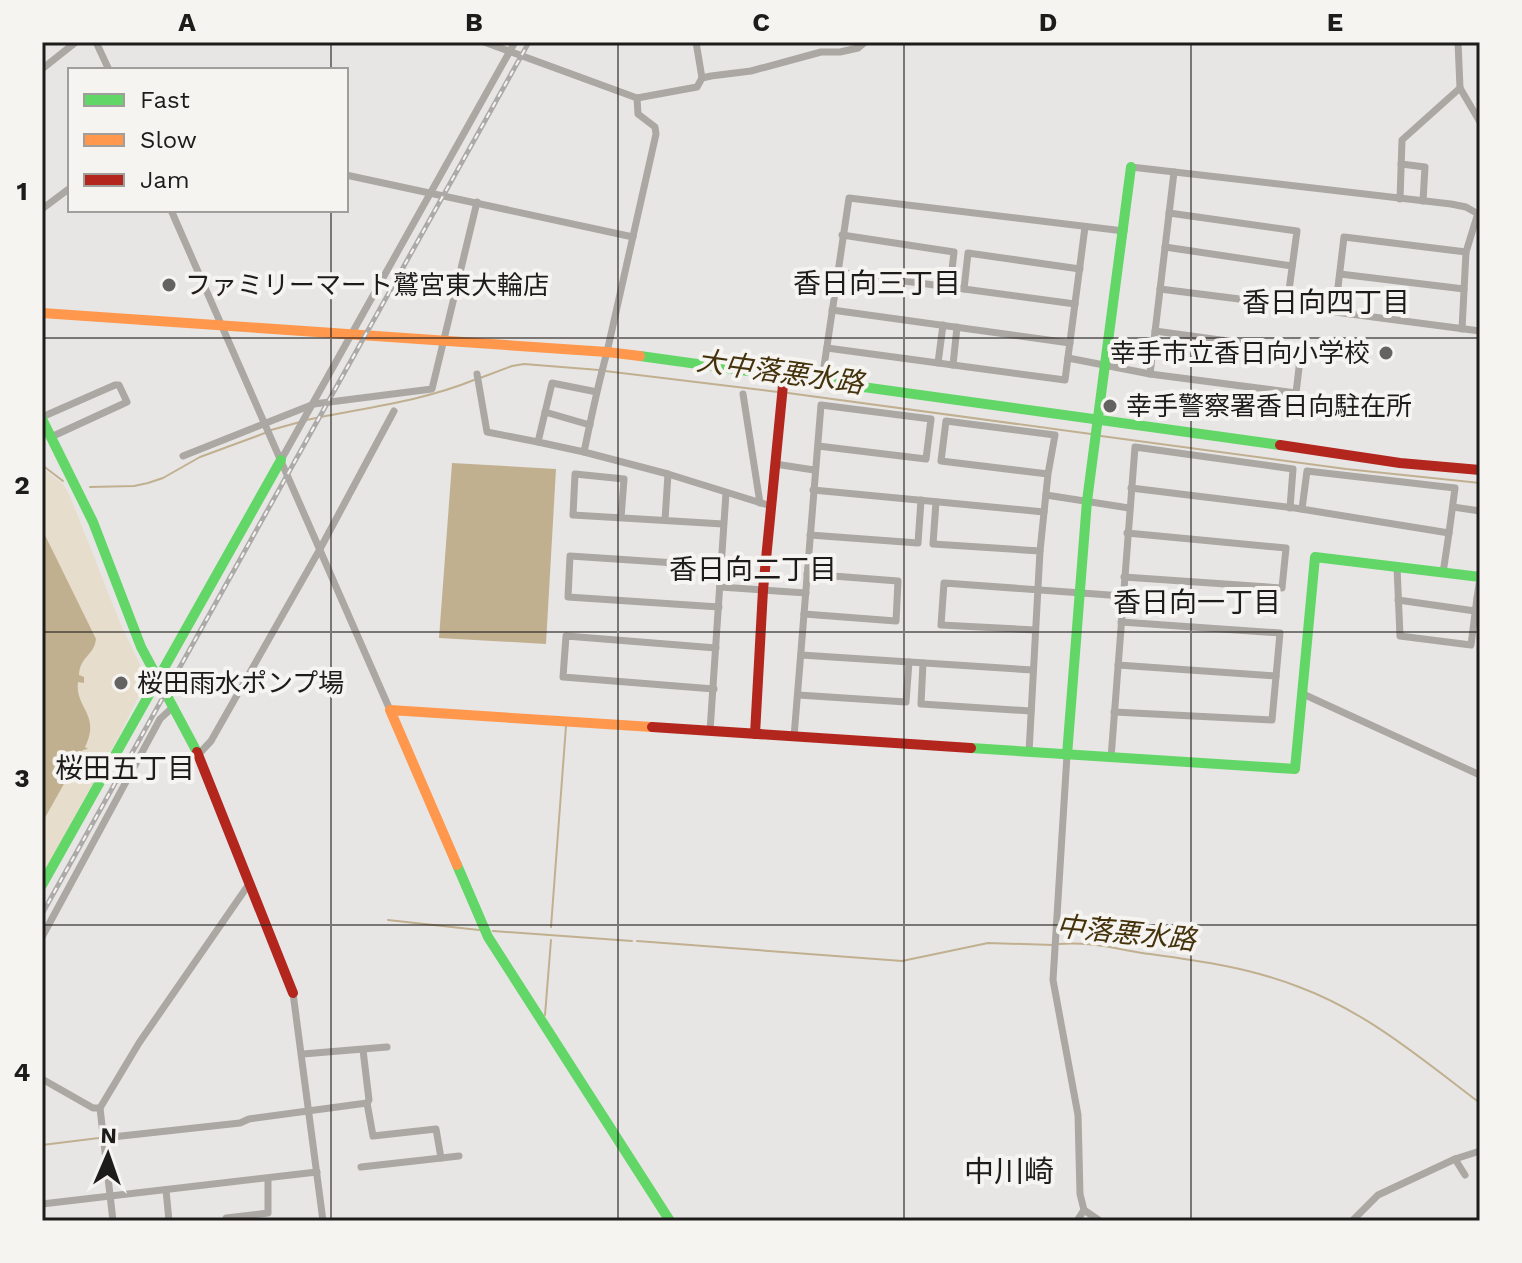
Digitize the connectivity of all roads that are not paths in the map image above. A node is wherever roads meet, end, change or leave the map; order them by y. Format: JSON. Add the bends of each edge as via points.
{"nodes":[{"id":1,"x":76,"y":42,"type":"edge"},
{"id":2,"x":96,"y":42,"type":"edge"},
{"id":3,"x":484,"y":42,"type":"edge"},
{"id":4,"x":515,"y":42,"type":"edge"},
{"id":5,"x":696,"y":42,"type":"edge"},
{"id":6,"x":865,"y":42,"type":"edge"},
{"id":7,"x":1458,"y":42,"type":"edge"},
{"id":8,"x":509,"y":53,"type":"junction"},
{"id":9,"x":108,"y":68,"type":"edge"},
{"id":10,"x":42,"y":69,"type":"edge"},
{"id":11,"x":702,"y":78,"type":"junction"},
{"id":12,"x":1460,"y":88,"type":"junction"},
{"id":13,"x":637,"y":98,"type":"junction"},
{"id":14,"x":1480,"y":122,"type":"edge"},
{"id":15,"x":1401,"y":164,"type":"junction"},
{"id":16,"x":1131,"y":167,"type":"joint"},
{"id":17,"x":1174,"y":172,"type":"junction"},
{"id":18,"x":348,"y":175,"type":"edge"},
{"id":19,"x":68,"y":190,"type":"edge"},
{"id":20,"x":432,"y":192,"type":"junction"},
{"id":21,"x":1400,"y":199,"type":"junction"},
{"id":22,"x":1423,"y":201,"type":"junction"},
{"id":23,"x":477,"y":202,"type":"junction"},
{"id":24,"x":42,"y":209,"type":"edge"},
{"id":25,"x":172,"y":212,"type":"edge"},
{"id":26,"x":1169,"y":213,"type":"junction"},
{"id":27,"x":1479,"y":214,"type":"edge"},
{"id":28,"x":1085,"y":227,"type":"junction"},
{"id":29,"x":1124,"y":231,"type":"junction"},
{"id":30,"x":842,"y":235,"type":"junction"},
{"id":31,"x":633,"y":237,"type":"junction"},
{"id":32,"x":1165,"y":247,"type":"junction"},
{"id":33,"x":1466,"y":252,"type":"junction"},
{"id":34,"x":1292,"y":266,"type":"junction"},
{"id":35,"x":1080,"y":269,"type":"junction"},
{"id":36,"x":837,"y":272,"type":"junction"},
{"id":37,"x":1340,"y":274,"type":"junction"},
{"id":38,"x":950,"y":287,"type":"junction"},
{"id":39,"x":964,"y":289,"type":"junction"},
{"id":40,"x":1160,"y":289,"type":"junction"},
{"id":41,"x":1464,"y":289,"type":"junction"},
{"id":42,"x":1075,"y":304,"type":"junction"},
{"id":43,"x":832,"y":310,"type":"junction"},
{"id":44,"x":42,"y":313,"type":"edge"},
{"id":45,"x":943,"y":325,"type":"junction"},
{"id":46,"x":224,"y":326,"type":"junction"},
{"id":47,"x":957,"y":327,"type":"junction"},
{"id":48,"x":1462,"y":329,"type":"junction"},
{"id":49,"x":1155,"y":331,"type":"junction"},
{"id":50,"x":1480,"y":331,"type":"edge"},
{"id":51,"x":351,"y":334,"type":"junction"},
{"id":52,"x":446,"y":340,"type":"junction"},
{"id":53,"x":1070,"y":343,"type":"junction"},
{"id":54,"x":827,"y":348,"type":"junction"},
{"id":55,"x":606,"y":356,"type":"junction"},
{"id":56,"x":1068,"y":358,"type":"junction"},
{"id":57,"x":938,"y":363,"type":"junction"},
{"id":58,"x":1106,"y":363,"type":"junction"},
{"id":59,"x":953,"y":365,"type":"junction"},
{"id":60,"x":477,"y":374,"type":"dead end"},
{"id":61,"x":1150,"y":374,"type":"junction"},
{"id":62,"x":822,"y":380,"type":"junction"},
{"id":63,"x":783,"y":386,"type":"junction"},
{"id":64,"x":597,"y":392,"type":"junction"},
{"id":65,"x":743,"y":394,"type":"dead end"},
{"id":66,"x":312,"y":407,"type":"junction"},
{"id":67,"x":394,"y":411,"type":"dead end"},
{"id":68,"x":545,"y":412,"type":"junction"},
{"id":69,"x":42,"y":418,"type":"edge"},
{"id":70,"x":266,"y":425,"type":"junction"},
{"id":71,"x":590,"y":425,"type":"junction"},
{"id":72,"x":1095,"y":430,"type":"junction"},
{"id":73,"x":51,"y":437,"type":"junction"},
{"id":74,"x":538,"y":442,"type":"junction"},
{"id":75,"x":818,"y":446,"type":"junction"},
{"id":76,"x":584,"y":452,"type":"junction"},
{"id":77,"x":183,"y":456,"type":"dead end"},
{"id":78,"x":281,"y":460,"type":"junction"},
{"id":79,"x":775,"y":464,"type":"junction"},
{"id":80,"x":814,"y":470,"type":"junction"},
{"id":81,"x":1480,"y":470,"type":"edge"},
{"id":82,"x":668,"y":474,"type":"junction"},
{"id":83,"x":1048,"y":474,"type":"junction"},
{"id":84,"x":1131,"y":488,"type":"junction"},
{"id":85,"x":813,"y":490,"type":"junction"},
{"id":86,"x":726,"y":493,"type":"junction"},
{"id":87,"x":1046,"y":495,"type":"junction"},
{"id":88,"x":921,"y":500,"type":"junction"},
{"id":89,"x":1087,"y":501,"type":"junction"},
{"id":90,"x":936,"y":502,"type":"junction"},
{"id":91,"x":765,"y":504,"type":"junction"},
{"id":92,"x":1453,"y":507,"type":"junction"},
{"id":93,"x":1129,"y":508,"type":"junction"},
{"id":94,"x":1290,"y":508,"type":"junction"},
{"id":95,"x":1302,"y":509,"type":"junction"},
{"id":96,"x":1480,"y":511,"type":"edge"},
{"id":97,"x":1044,"y":512,"type":"junction"},
{"id":98,"x":621,"y":518,"type":"junction"},
{"id":99,"x":665,"y":520,"type":"junction"},
{"id":100,"x":723,"y":524,"type":"junction"},
{"id":101,"x":1127,"y":533,"type":"junction"},
{"id":102,"x":1449,"y":533,"type":"junction"},
{"id":103,"x":810,"y":535,"type":"junction"},
{"id":104,"x":320,"y":549,"type":"junction"},
{"id":105,"x":1040,"y":551,"type":"junction"},
{"id":106,"x":721,"y":566,"type":"junction"},
{"id":107,"x":1397,"y":567,"type":"junction"},
{"id":108,"x":1443,"y":573,"type":"junction"},
{"id":109,"x":807,"y":574,"type":"junction"},
{"id":110,"x":1124,"y":577,"type":"junction"},
{"id":111,"x":1480,"y":578,"type":"edge"},
{"id":112,"x":720,"y":587,"type":"junction"},
{"id":113,"x":763,"y":590,"type":"junction"},
{"id":114,"x":1038,"y":590,"type":"junction"},
{"id":115,"x":806,"y":593,"type":"junction"},
{"id":116,"x":1078,"y":593,"type":"junction"},
{"id":117,"x":1123,"y":596,"type":"junction"},
{"id":118,"x":1479,"y":599,"type":"edge"},
{"id":119,"x":1398,"y":600,"type":"junction"},
{"id":120,"x":719,"y":607,"type":"junction"},
{"id":121,"x":1475,"y":611,"type":"junction"},
{"id":122,"x":804,"y":614,"type":"junction"},
{"id":123,"x":1121,"y":622,"type":"junction"},
{"id":124,"x":1035,"y":630,"type":"junction"},
{"id":125,"x":716,"y":648,"type":"junction"},
{"id":126,"x":801,"y":655,"type":"junction"},
{"id":127,"x":909,"y":662,"type":"junction"},
{"id":128,"x":923,"y":663,"type":"junction"},
{"id":129,"x":1118,"y":665,"type":"junction"},
{"id":130,"x":1033,"y":670,"type":"junction"},
{"id":131,"x":1276,"y":676,"type":"junction"},
{"id":132,"x":157,"y":677,"type":"junction"},
{"id":133,"x":714,"y":689,"type":"junction"},
{"id":134,"x":1303,"y":694,"type":"junction"},
{"id":135,"x":798,"y":695,"type":"junction"},
{"id":136,"x":173,"y":707,"type":"junction"},
{"id":137,"x":390,"y":710,"type":"junction"},
{"id":138,"x":1031,"y":711,"type":"junction"},
{"id":139,"x":1114,"y":712,"type":"junction"},
{"id":140,"x":710,"y":731,"type":"junction"},
{"id":141,"x":755,"y":734,"type":"junction"},
{"id":142,"x":794,"y":737,"type":"junction"},
{"id":143,"x":1029,"y":752,"type":"junction"},
{"id":144,"x":198,"y":755,"type":"junction"},
{"id":145,"x":1067,"y":755,"type":"junction"},
{"id":146,"x":1111,"y":758,"type":"junction"},
{"id":147,"x":1480,"y":775,"type":"edge"},
{"id":148,"x":249,"y":884,"type":"junction"},
{"id":149,"x":42,"y":885,"type":"edge"},
{"id":150,"x":42,"y":937,"type":"edge"},
{"id":151,"x":293,"y":993,"type":"joint"},
{"id":152,"x":387,"y":1047,"type":"dead end"},
{"id":153,"x":363,"y":1050,"type":"junction"},
{"id":154,"x":303,"y":1054,"type":"junction"},
{"id":155,"x":42,"y":1079,"type":"edge"},
{"id":156,"x":367,"y":1103,"type":"junction"},
{"id":157,"x":100,"y":1108,"type":"junction"},
{"id":158,"x":310,"y":1110,"type":"junction"},
{"id":159,"x":103,"y":1138,"type":"junction"},
{"id":160,"x":1480,"y":1151,"type":"edge"},
{"id":161,"x":459,"y":1156,"type":"dead end"},
{"id":162,"x":441,"y":1158,"type":"junction"},
{"id":163,"x":1455,"y":1159,"type":"junction"},
{"id":164,"x":361,"y":1167,"type":"dead end"},
{"id":165,"x":317,"y":1172,"type":"junction"},
{"id":166,"x":1465,"y":1175,"type":"dead end"},
{"id":167,"x":268,"y":1179,"type":"junction"},
{"id":168,"x":166,"y":1190,"type":"junction"},
{"id":169,"x":110,"y":1196,"type":"junction"},
{"id":170,"x":42,"y":1204,"type":"edge"},
{"id":171,"x":1084,"y":1210,"type":"junction"},
{"id":172,"x":113,"y":1221,"type":"edge"},
{"id":173,"x":169,"y":1221,"type":"edge"},
{"id":174,"x":225,"y":1221,"type":"edge"},
{"id":175,"x":323,"y":1221,"type":"edge"},
{"id":176,"x":670,"y":1221,"type":"edge"},
{"id":177,"x":1077,"y":1221,"type":"edge"},
{"id":178,"x":1100,"y":1221,"type":"edge"},
{"id":179,"x":1352,"y":1221,"type":"edge"}],
"edges":[{"from":1,"to":10,"type":"street"},
{"from":2,"to":9,"type":"street"},
{"from":3,"to":8,"type":"street"},
{"from":4,"to":8,"type":"street"},
{"from":5,"to":11,"type":"street"},
{"from":6,"to":11,"type":"street","via":[[840,52]]},
{"from":7,"to":12,"type":"street"},
{"from":8,"to":13,"type":"street"},
{"from":8,"to":20,"type":"street"},
{"from":11,"to":13,"type":"street","via":[[697,87]]},
{"from":12,"to":14,"type":"street"},
{"from":12,"to":15,"type":"street","via":[[1402,140]]},
{"from":13,"to":31,"type":"street","via":[[638,114],[656,134]]},
{"from":15,"to":21,"type":"street"},
{"from":15,"to":22,"type":"street","via":[[1425,167]]},
{"from":16,"to":17,"type":"street"},
{"from":16,"to":29,"type":"street"},
{"from":17,"to":21,"type":"street"},
{"from":17,"to":26,"type":"street"},
{"from":18,"to":20,"type":"street"},
{"from":19,"to":24,"type":"street"},
{"from":20,"to":23,"type":"street"},
{"from":20,"to":51,"type":"street"},
{"from":21,"to":22,"type":"street"},
{"from":22,"to":27,"type":"street"},
{"from":23,"to":31,"type":"street"},
{"from":23,"to":52,"type":"street"},
{"from":25,"to":46,"type":"street"},
{"from":26,"to":32,"type":"street"},
{"from":26,"to":34,"type":"street","via":[[1297,231]]},
{"from":27,"to":33,"type":"street"},
{"from":28,"to":29,"type":"street"},
{"from":28,"to":30,"type":"street","via":[[849,198]]},
{"from":28,"to":35,"type":"street"},
{"from":29,"to":58,"type":"street"},
{"from":30,"to":36,"type":"street"},
{"from":30,"to":38,"type":"street","via":[[954,252]]},
{"from":31,"to":55,"type":"street"},
{"from":32,"to":34,"type":"street"},
{"from":32,"to":40,"type":"street"},
{"from":33,"to":37,"type":"street","via":[[1344,237]]},
{"from":33,"to":41,"type":"street"},
{"from":34,"to":40,"type":"street","via":[[1287,305]]},
{"from":35,"to":39,"type":"street","via":[[968,253]]},
{"from":35,"to":42,"type":"street"},
{"from":36,"to":38,"type":"street"},
{"from":36,"to":43,"type":"street"},
{"from":37,"to":41,"type":"street"},
{"from":37,"to":48,"type":"street","via":[[1335,312]]},
{"from":38,"to":39,"type":"street"},
{"from":39,"to":42,"type":"street"},
{"from":40,"to":49,"type":"street"},
{"from":41,"to":48,"type":"street"},
{"from":42,"to":53,"type":"street"},
{"from":43,"to":45,"type":"street"},
{"from":43,"to":54,"type":"street"},
{"from":44,"to":46,"type":"street"},
{"from":45,"to":47,"type":"street"},
{"from":45,"to":57,"type":"street"},
{"from":46,"to":51,"type":"street"},
{"from":46,"to":70,"type":"street"},
{"from":47,"to":53,"type":"street"},
{"from":47,"to":59,"type":"street"},
{"from":48,"to":50,"type":"street"},
{"from":49,"to":61,"type":"street"},
{"from":49,"to":61,"type":"street","via":[[1301,351],[1296,393]]},
{"from":51,"to":52,"type":"street"},
{"from":51,"to":66,"type":"street"},
{"from":52,"to":55,"type":"street"},
{"from":52,"to":66,"type":"street","via":[[432,389]]},
{"from":53,"to":56,"type":"street"},
{"from":54,"to":57,"type":"street"},
{"from":54,"to":62,"type":"street"},
{"from":55,"to":63,"type":"street"},
{"from":55,"to":64,"type":"street"},
{"from":56,"to":58,"type":"street"},
{"from":56,"to":59,"type":"street","via":[[1065,380]]},
{"from":57,"to":59,"type":"street"},
{"from":58,"to":61,"type":"street"},
{"from":58,"to":72,"type":"street"},
{"from":60,"to":74,"type":"street","via":[[487,432]]},
{"from":62,"to":63,"type":"street"},
{"from":62,"to":72,"type":"street"},
{"from":63,"to":79,"type":"street"},
{"from":64,"to":68,"type":"street","via":[[552,383]]},
{"from":64,"to":71,"type":"street"},
{"from":65,"to":91,"type":"street"},
{"from":66,"to":70,"type":"street"},
{"from":66,"to":78,"type":"street"},
{"from":67,"to":104,"type":"street"},
{"from":68,"to":71,"type":"street"},
{"from":68,"to":74,"type":"street"},
{"from":69,"to":73,"type":"street"},
{"from":69,"to":73,"type":"street","via":[[115,385],[123,393],[125,404]]},
{"from":70,"to":77,"type":"street"},
{"from":70,"to":78,"type":"street"},
{"from":71,"to":76,"type":"street"},
{"from":72,"to":81,"type":"street"},
{"from":72,"to":89,"type":"street"},
{"from":73,"to":132,"type":"street","via":[[93,522]]},
{"from":74,"to":76,"type":"street"},
{"from":75,"to":75,"type":"street","via":[[821,405],[931,419],[926,459]]},
{"from":75,"to":80,"type":"street"},
{"from":76,"to":82,"type":"street"},
{"from":78,"to":104,"type":"street"},
{"from":78,"to":132,"type":"street"},
{"from":79,"to":80,"type":"street"},
{"from":79,"to":91,"type":"street"},
{"from":80,"to":85,"type":"street"},
{"from":82,"to":86,"type":"street"},
{"from":82,"to":99,"type":"street"},
{"from":83,"to":83,"type":"street","via":[[941,461],[946,421],[1055,435]]},
{"from":83,"to":87,"type":"street"},
{"from":84,"to":93,"type":"street"},
{"from":84,"to":94,"type":"street"},
{"from":84,"to":94,"type":"street","via":[[1135,447],[1293,469]]},
{"from":85,"to":88,"type":"street"},
{"from":85,"to":103,"type":"street"},
{"from":86,"to":91,"type":"street"},
{"from":86,"to":100,"type":"street"},
{"from":87,"to":89,"type":"street"},
{"from":87,"to":97,"type":"street"},
{"from":88,"to":90,"type":"street"},
{"from":88,"to":103,"type":"street","via":[[918,543]]},
{"from":89,"to":93,"type":"street"},
{"from":89,"to":116,"type":"street"},
{"from":90,"to":97,"type":"street"},
{"from":90,"to":105,"type":"street","via":[[933,544]]},
{"from":91,"to":113,"type":"street"},
{"from":92,"to":95,"type":"street","via":[[1455,488],[1307,471]]},
{"from":92,"to":96,"type":"street"},
{"from":92,"to":102,"type":"street"},
{"from":93,"to":101,"type":"street"},
{"from":94,"to":95,"type":"street"},
{"from":95,"to":102,"type":"street"},
{"from":97,"to":105,"type":"street"},
{"from":98,"to":98,"type":"street","via":[[573,515],[575,474],[624,479]]},
{"from":98,"to":99,"type":"street"},
{"from":99,"to":100,"type":"street"},
{"from":100,"to":106,"type":"street"},
{"from":101,"to":110,"type":"street"},
{"from":101,"to":110,"type":"street","via":[[1286,548],[1282,588]]},
{"from":102,"to":108,"type":"street"},
{"from":103,"to":109,"type":"street"},
{"from":104,"to":137,"type":"street"},
{"from":104,"to":144,"type":"street","via":[[211,741]]},
{"from":105,"to":114,"type":"street"},
{"from":106,"to":112,"type":"street"},
{"from":106,"to":120,"type":"street","via":[[570,556],[568,597]]},
{"from":107,"to":108,"type":"street"},
{"from":107,"to":119,"type":"street"},
{"from":107,"to":134,"type":"street","via":[[1315,557]]},
{"from":108,"to":111,"type":"street"},
{"from":109,"to":115,"type":"street"},
{"from":109,"to":122,"type":"street","via":[[898,581],[896,621]]},
{"from":110,"to":117,"type":"street"},
{"from":111,"to":118,"type":"street"},
{"from":112,"to":113,"type":"street"},
{"from":112,"to":120,"type":"street"},
{"from":113,"to":115,"type":"street"},
{"from":113,"to":141,"type":"street"},
{"from":114,"to":116,"type":"street"},
{"from":114,"to":124,"type":"street"},
{"from":114,"to":124,"type":"street","via":[[944,583],[941,625]]},
{"from":115,"to":122,"type":"street"},
{"from":116,"to":117,"type":"street"},
{"from":116,"to":145,"type":"street"},
{"from":117,"to":123,"type":"street"},
{"from":118,"to":121,"type":"street"},
{"from":119,"to":121,"type":"street"},
{"from":119,"to":121,"type":"street","via":[[1400,636],[1471,645]]},
{"from":120,"to":125,"type":"street"},
{"from":122,"to":126,"type":"street"},
{"from":123,"to":129,"type":"street"},
{"from":123,"to":131,"type":"street","via":[[1280,633]]},
{"from":124,"to":130,"type":"street"},
{"from":125,"to":133,"type":"street"},
{"from":125,"to":133,"type":"street","via":[[566,636],[563,677]]},
{"from":126,"to":127,"type":"street"},
{"from":126,"to":135,"type":"street"},
{"from":127,"to":128,"type":"street"},
{"from":127,"to":135,"type":"street","via":[[906,702]]},
{"from":128,"to":130,"type":"street"},
{"from":128,"to":138,"type":"street","via":[[921,704]]},
{"from":129,"to":131,"type":"street"},
{"from":129,"to":139,"type":"street"},
{"from":130,"to":138,"type":"street"},
{"from":131,"to":139,"type":"street","via":[[1272,720]]},
{"from":132,"to":136,"type":"street"},
{"from":132,"to":149,"type":"street"},
{"from":133,"to":140,"type":"street"},
{"from":134,"to":146,"type":"street","via":[[1295,769]]},
{"from":134,"to":147,"type":"street"},
{"from":135,"to":142,"type":"street"},
{"from":136,"to":144,"type":"street"},
{"from":136,"to":150,"type":"street","via":[[160,719]]},
{"from":137,"to":140,"type":"street"},
{"from":137,"to":176,"type":"street","via":[[488,937]]},
{"from":138,"to":143,"type":"street"},
{"from":139,"to":146,"type":"street"},
{"from":140,"to":141,"type":"street"},
{"from":141,"to":142,"type":"street"},
{"from":142,"to":143,"type":"street"},
{"from":143,"to":145,"type":"street"},
{"from":144,"to":148,"type":"street"},
{"from":145,"to":146,"type":"street"},
{"from":145,"to":171,"type":"street","via":[[1053,980],[1078,1115]]},
{"from":148,"to":151,"type":"street"},
{"from":148,"to":157,"type":"street","via":[[130,1055]]},
{"from":151,"to":154,"type":"street"},
{"from":152,"to":153,"type":"street"},
{"from":153,"to":154,"type":"street"},
{"from":153,"to":156,"type":"street"},
{"from":154,"to":158,"type":"street"},
{"from":155,"to":157,"type":"street"},
{"from":156,"to":158,"type":"street"},
{"from":156,"to":162,"type":"street","via":[[373,1136],[436,1129]]},
{"from":157,"to":159,"type":"street"},
{"from":158,"to":159,"type":"street"},
{"from":158,"to":165,"type":"street"},
{"from":159,"to":169,"type":"street"},
{"from":160,"to":163,"type":"street"},
{"from":161,"to":162,"type":"street"},
{"from":162,"to":164,"type":"street"},
{"from":163,"to":166,"type":"street"},
{"from":163,"to":179,"type":"street","via":[[1378,1195]]},
{"from":165,"to":167,"type":"street"},
{"from":165,"to":175,"type":"street"},
{"from":167,"to":168,"type":"street"},
{"from":167,"to":174,"type":"street","via":[[268,1213]]},
{"from":168,"to":169,"type":"street"},
{"from":168,"to":173,"type":"street"},
{"from":169,"to":170,"type":"street"},
{"from":169,"to":172,"type":"street"},
{"from":171,"to":177,"type":"street"},
{"from":171,"to":178,"type":"street"}]}
